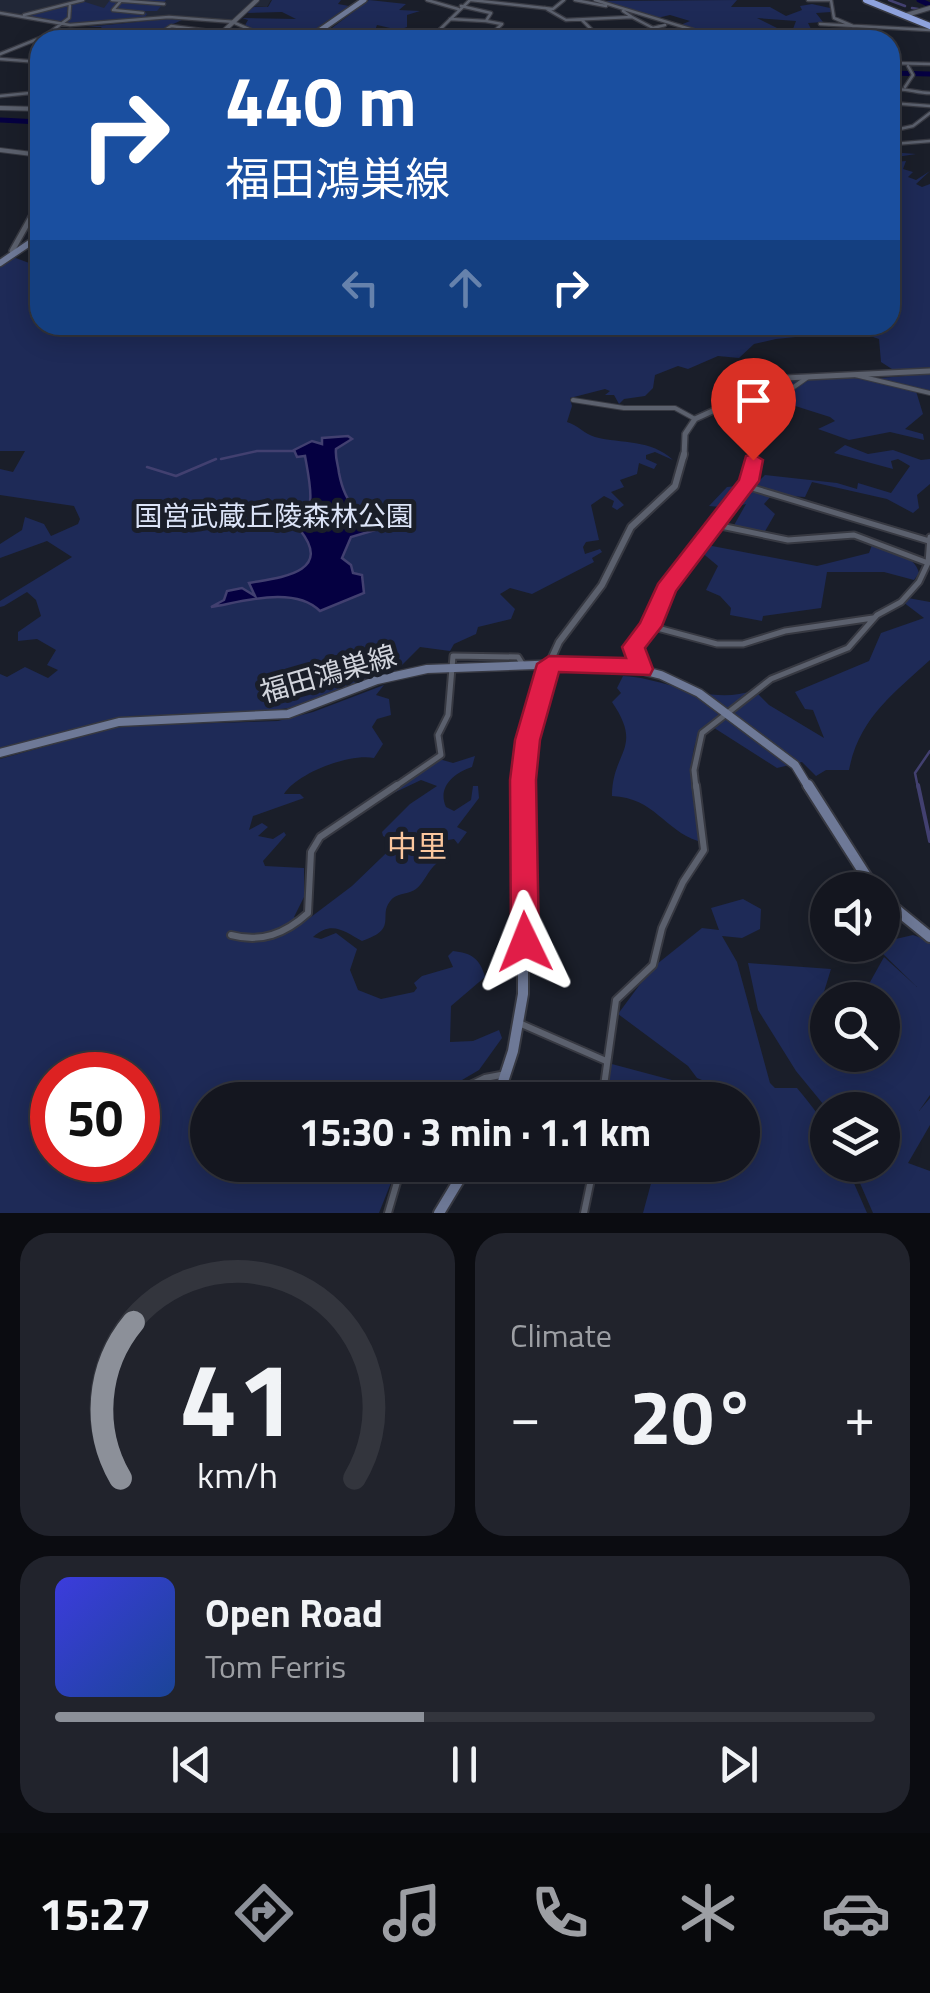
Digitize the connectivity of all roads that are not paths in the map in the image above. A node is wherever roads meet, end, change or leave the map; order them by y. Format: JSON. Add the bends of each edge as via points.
{"nodes":[{"id":1,"x":83,"y":0,"type":"edge"},
{"id":2,"x":112,"y":0,"type":"edge"},
{"id":3,"x":121,"y":0,"type":"edge"},
{"id":4,"x":257,"y":0,"type":"edge"},
{"id":5,"x":366,"y":0,"type":"edge"},
{"id":6,"x":427,"y":0,"type":"edge"},
{"id":7,"x":470,"y":0,"type":"edge"},
{"id":8,"x":564,"y":0,"type":"edge"},
{"id":9,"x":575,"y":0,"type":"edge"},
{"id":10,"x":595,"y":0,"type":"edge"},
{"id":11,"x":808,"y":0,"type":"edge"},
{"id":12,"x":831,"y":0,"type":"edge"},
{"id":13,"x":866,"y":0,"type":"edge"},
{"id":14,"x":70,"y":4,"type":"junction"},
{"id":15,"x":164,"y":4,"type":"dead end"},
{"id":16,"x":614,"y":6,"type":"junction"},
{"id":17,"x":459,"y":8,"type":"junction"},
{"id":18,"x":545,"y":8,"type":"junction"},
{"id":19,"x":930,"y":8,"type":"edge"},
{"id":20,"x":143,"y":12,"type":"dead end"},
{"id":21,"x":0,"y":13,"type":"edge"},
{"id":22,"x":21,"y":16,"type":"junction"},
{"id":23,"x":902,"y":16,"type":"junction"},
{"id":24,"x":632,"y":17,"type":"junction"},
{"id":25,"x":449,"y":19,"type":"junction"},
{"id":26,"x":582,"y":20,"type":"junction"},
{"id":27,"x":486,"y":21,"type":"junction"},
{"id":28,"x":235,"y":22,"type":"junction"},
{"id":29,"x":470,"y":22,"type":"junction"},
{"id":30,"x":63,"y":23,"type":"junction"},
{"id":31,"x":668,"y":24,"type":"junction"},
{"id":32,"x":820,"y":24,"type":"dead end"},
{"id":33,"x":856,"y":27,"type":"junction"},
{"id":34,"x":930,"y":28,"type":"edge"},
{"id":35,"x":53,"y":30,"type":"edge"},
{"id":36,"x":165,"y":30,"type":"edge"},
{"id":37,"x":202,"y":30,"type":"edge"},
{"id":38,"x":228,"y":30,"type":"edge"},
{"id":39,"x":253,"y":30,"type":"edge"},
{"id":40,"x":321,"y":30,"type":"edge"},
{"id":41,"x":439,"y":30,"type":"edge"},
{"id":42,"x":462,"y":30,"type":"edge"},
{"id":43,"x":498,"y":30,"type":"edge"},
{"id":44,"x":593,"y":30,"type":"edge"},
{"id":45,"x":648,"y":30,"type":"edge"},
{"id":46,"x":659,"y":30,"type":"edge"},
{"id":47,"x":690,"y":30,"type":"edge"},
{"id":48,"x":30,"y":43,"type":"edge"},
{"id":49,"x":0,"y":57,"type":"edge"},
{"id":50,"x":30,"y":61,"type":"edge"},
{"id":51,"x":930,"y":64,"type":"edge"},
{"id":52,"x":900,"y":65,"type":"edge"},
{"id":53,"x":908,"y":66,"type":"junction"},
{"id":54,"x":905,"y":87,"type":"junction"},
{"id":55,"x":900,"y":88,"type":"edge"},
{"id":56,"x":30,"y":93,"type":"edge"},
{"id":57,"x":930,"y":93,"type":"edge"},
{"id":58,"x":0,"y":96,"type":"edge"},
{"id":59,"x":900,"y":104,"type":"edge"},
{"id":60,"x":0,"y":108,"type":"edge"},
{"id":61,"x":30,"y":108,"type":"edge"},
{"id":62,"x":930,"y":109,"type":"edge"},
{"id":63,"x":900,"y":129,"type":"edge"},
{"id":64,"x":930,"y":141,"type":"edge"},
{"id":65,"x":900,"y":143,"type":"edge"},
{"id":66,"x":0,"y":150,"type":"edge"},
{"id":67,"x":30,"y":154,"type":"edge"},
{"id":68,"x":29,"y":238,"type":"edge"},
{"id":69,"x":0,"y":261,"type":"edge"},
{"id":70,"x":930,"y":372,"type":"edge"},
{"id":71,"x":810,"y":375,"type":"junction"},
{"id":72,"x":853,"y":375,"type":"junction"},
{"id":73,"x":930,"y":393,"type":"edge"},
{"id":74,"x":574,"y":400,"type":"dead end"},
{"id":75,"x":695,"y":419,"type":"junction"},
{"id":76,"x":745,"y":486,"type":"junction"},
{"id":77,"x":716,"y":526,"type":"junction"},
{"id":78,"x":930,"y":539,"type":"edge"},
{"id":79,"x":928,"y":563,"type":"edge"},
{"id":80,"x":873,"y":618,"type":"junction"},
{"id":81,"x":650,"y":626,"type":"junction"},
{"id":82,"x":549,"y":664,"type":"junction"},
{"id":83,"x":452,"y":667,"type":"junction"},
{"id":84,"x":641,"y":669,"type":"junction"},
{"id":85,"x":726,"y":713,"type":"junction"},
{"id":86,"x":1,"y":750,"type":"edge"},
{"id":87,"x":864,"y":872,"type":"edge"},
{"id":88,"x":900,"y":913,"type":"edge"},
{"id":89,"x":231,"y":935,"type":"dead end"},
{"id":90,"x":930,"y":937,"type":"edge"},
{"id":91,"x":519,"y":1024,"type":"junction"},
{"id":92,"x":606,"y":1062,"type":"junction"},
{"id":93,"x":506,"y":1074,"type":"junction"},
{"id":94,"x":477,"y":1082,"type":"edge"},
{"id":95,"x":503,"y":1082,"type":"edge"},
{"id":96,"x":604,"y":1082,"type":"edge"},
{"id":97,"x":397,"y":1182,"type":"edge"},
{"id":98,"x":458,"y":1182,"type":"edge"},
{"id":99,"x":590,"y":1182,"type":"edge"},
{"id":100,"x":388,"y":1213,"type":"edge"},
{"id":101,"x":439,"y":1213,"type":"edge"},
{"id":102,"x":584,"y":1213,"type":"edge"}],
"edges":[{"from":1,"to":14,"type":"street"},
{"from":2,"to":3,"type":"street"},
{"from":3,"to":15,"type":"street"},
{"from":3,"to":20,"type":"street","via":[[113,10]]},
{"from":4,"to":28,"type":"street"},
{"from":5,"to":40,"type":"main road"},
{"from":6,"to":17,"type":"street"},
{"from":7,"to":17,"type":"street"},
{"from":7,"to":18,"type":"street"},
{"from":8,"to":18,"type":"street"},
{"from":9,"to":16,"type":"street"},
{"from":10,"to":16,"type":"street"},
{"from":11,"to":12,"type":"street"},
{"from":12,"to":33,"type":"street","via":[[834,18]]},
{"from":13,"to":23,"type":"highway"},
{"from":14,"to":22,"type":"street"},
{"from":14,"to":30,"type":"street"},
{"from":16,"to":24,"type":"street"},
{"from":16,"to":31,"type":"street"},
{"from":17,"to":25,"type":"street"},
{"from":17,"to":27,"type":"street","via":[[490,12]]},
{"from":18,"to":26,"type":"street"},
{"from":19,"to":23,"type":"street"},
{"from":21,"to":22,"type":"street"},
{"from":22,"to":30,"type":"street"},
{"from":23,"to":34,"type":"highway"},
{"from":24,"to":26,"type":"street"},
{"from":24,"to":45,"type":"street"},
{"from":25,"to":29,"type":"street"},
{"from":25,"to":41,"type":"street"},
{"from":26,"to":44,"type":"street"},
{"from":27,"to":29,"type":"street"},
{"from":27,"to":43,"type":"street","via":[[502,24]]},
{"from":28,"to":30,"type":"street","via":[[169,17]]},
{"from":28,"to":38,"type":"street"},
{"from":28,"to":39,"type":"street"},
{"from":29,"to":42,"type":"street"},
{"from":30,"to":35,"type":"street"},
{"from":31,"to":46,"type":"street"},
{"from":31,"to":47,"type":"street"},
{"from":32,"to":33,"type":"street"},
{"from":33,"to":34,"type":"street"},
{"from":36,"to":37,"type":"street"},
{"from":48,"to":49,"type":"street"},
{"from":49,"to":50,"type":"street"},
{"from":51,"to":53,"type":"street"},
{"from":52,"to":53,"type":"street"},
{"from":53,"to":54,"type":"street","via":[[912,76]]},
{"from":54,"to":55,"type":"street"},
{"from":54,"to":57,"type":"street"},
{"from":56,"to":58,"type":"street"},
{"from":59,"to":62,"type":"street"},
{"from":60,"to":61,"type":"street"},
{"from":62,"to":63,"type":"street"},
{"from":64,"to":65,"type":"street"},
{"from":66,"to":67,"type":"street"},
{"from":68,"to":69,"type":"main road"},
{"from":68,"to":69,"type":"main road"},
{"from":70,"to":72,"type":"street"},
{"from":71,"to":72,"type":"street"},
{"from":71,"to":75,"type":"street","via":[[766,384]]},
{"from":71,"to":76,"type":"street","via":[[777,400],[776,417],[755,442]]},
{"from":72,"to":73,"type":"street"},
{"from":74,"to":75,"type":"street","via":[[674,408]]},
{"from":75,"to":82,"type":"street","via":[[685,434],[676,486],[631,528]]},
{"from":76,"to":77,"type":"street"},
{"from":76,"to":78,"type":"street"},
{"from":77,"to":79,"type":"street","via":[[788,540],[862,537]]},
{"from":77,"to":81,"type":"street","via":[[666,589]]},
{"from":78,"to":79,"type":"street"},
{"from":79,"to":80,"type":"street","via":[[901,602]]},
{"from":80,"to":81,"type":"street","via":[[744,644]]},
{"from":80,"to":85,"type":"street","via":[[848,648],[772,680]]},
{"from":81,"to":84,"type":"street","via":[[633,647]]},
{"from":82,"to":83,"type":"main road","name":"福田鴻巣線"},
{"from":82,"to":84,"type":"main road","name":"福田鴻巣線"},
{"from":82,"to":91,"type":"main road","via":[[523,780]]},
{"from":83,"to":86,"type":"main road","name":"福田鴻巣線","via":[[392,676],[288,714],[119,722]]},
{"from":83,"to":89,"type":"street","via":[[440,755],[320,837],[310,852],[308,913],[296,925],[266,938]]},
{"from":84,"to":85,"type":"main road","name":"福田鴻巣線","via":[[682,684]]},
{"from":85,"to":87,"type":"main road","name":"福田鴻巣線","via":[[804,776]]},
{"from":85,"to":92,"type":"street","via":[[702,733],[694,770],[702,855],[672,904],[653,965],[616,1000]]},
{"from":88,"to":90,"type":"main road"},
{"from":91,"to":92,"type":"street"},
{"from":91,"to":93,"type":"main road"},
{"from":92,"to":96,"type":"street"},
{"from":93,"to":94,"type":"street"},
{"from":93,"to":95,"type":"main road"},
{"from":97,"to":100,"type":"street"},
{"from":98,"to":101,"type":"main road"},
{"from":99,"to":102,"type":"street"}]}
